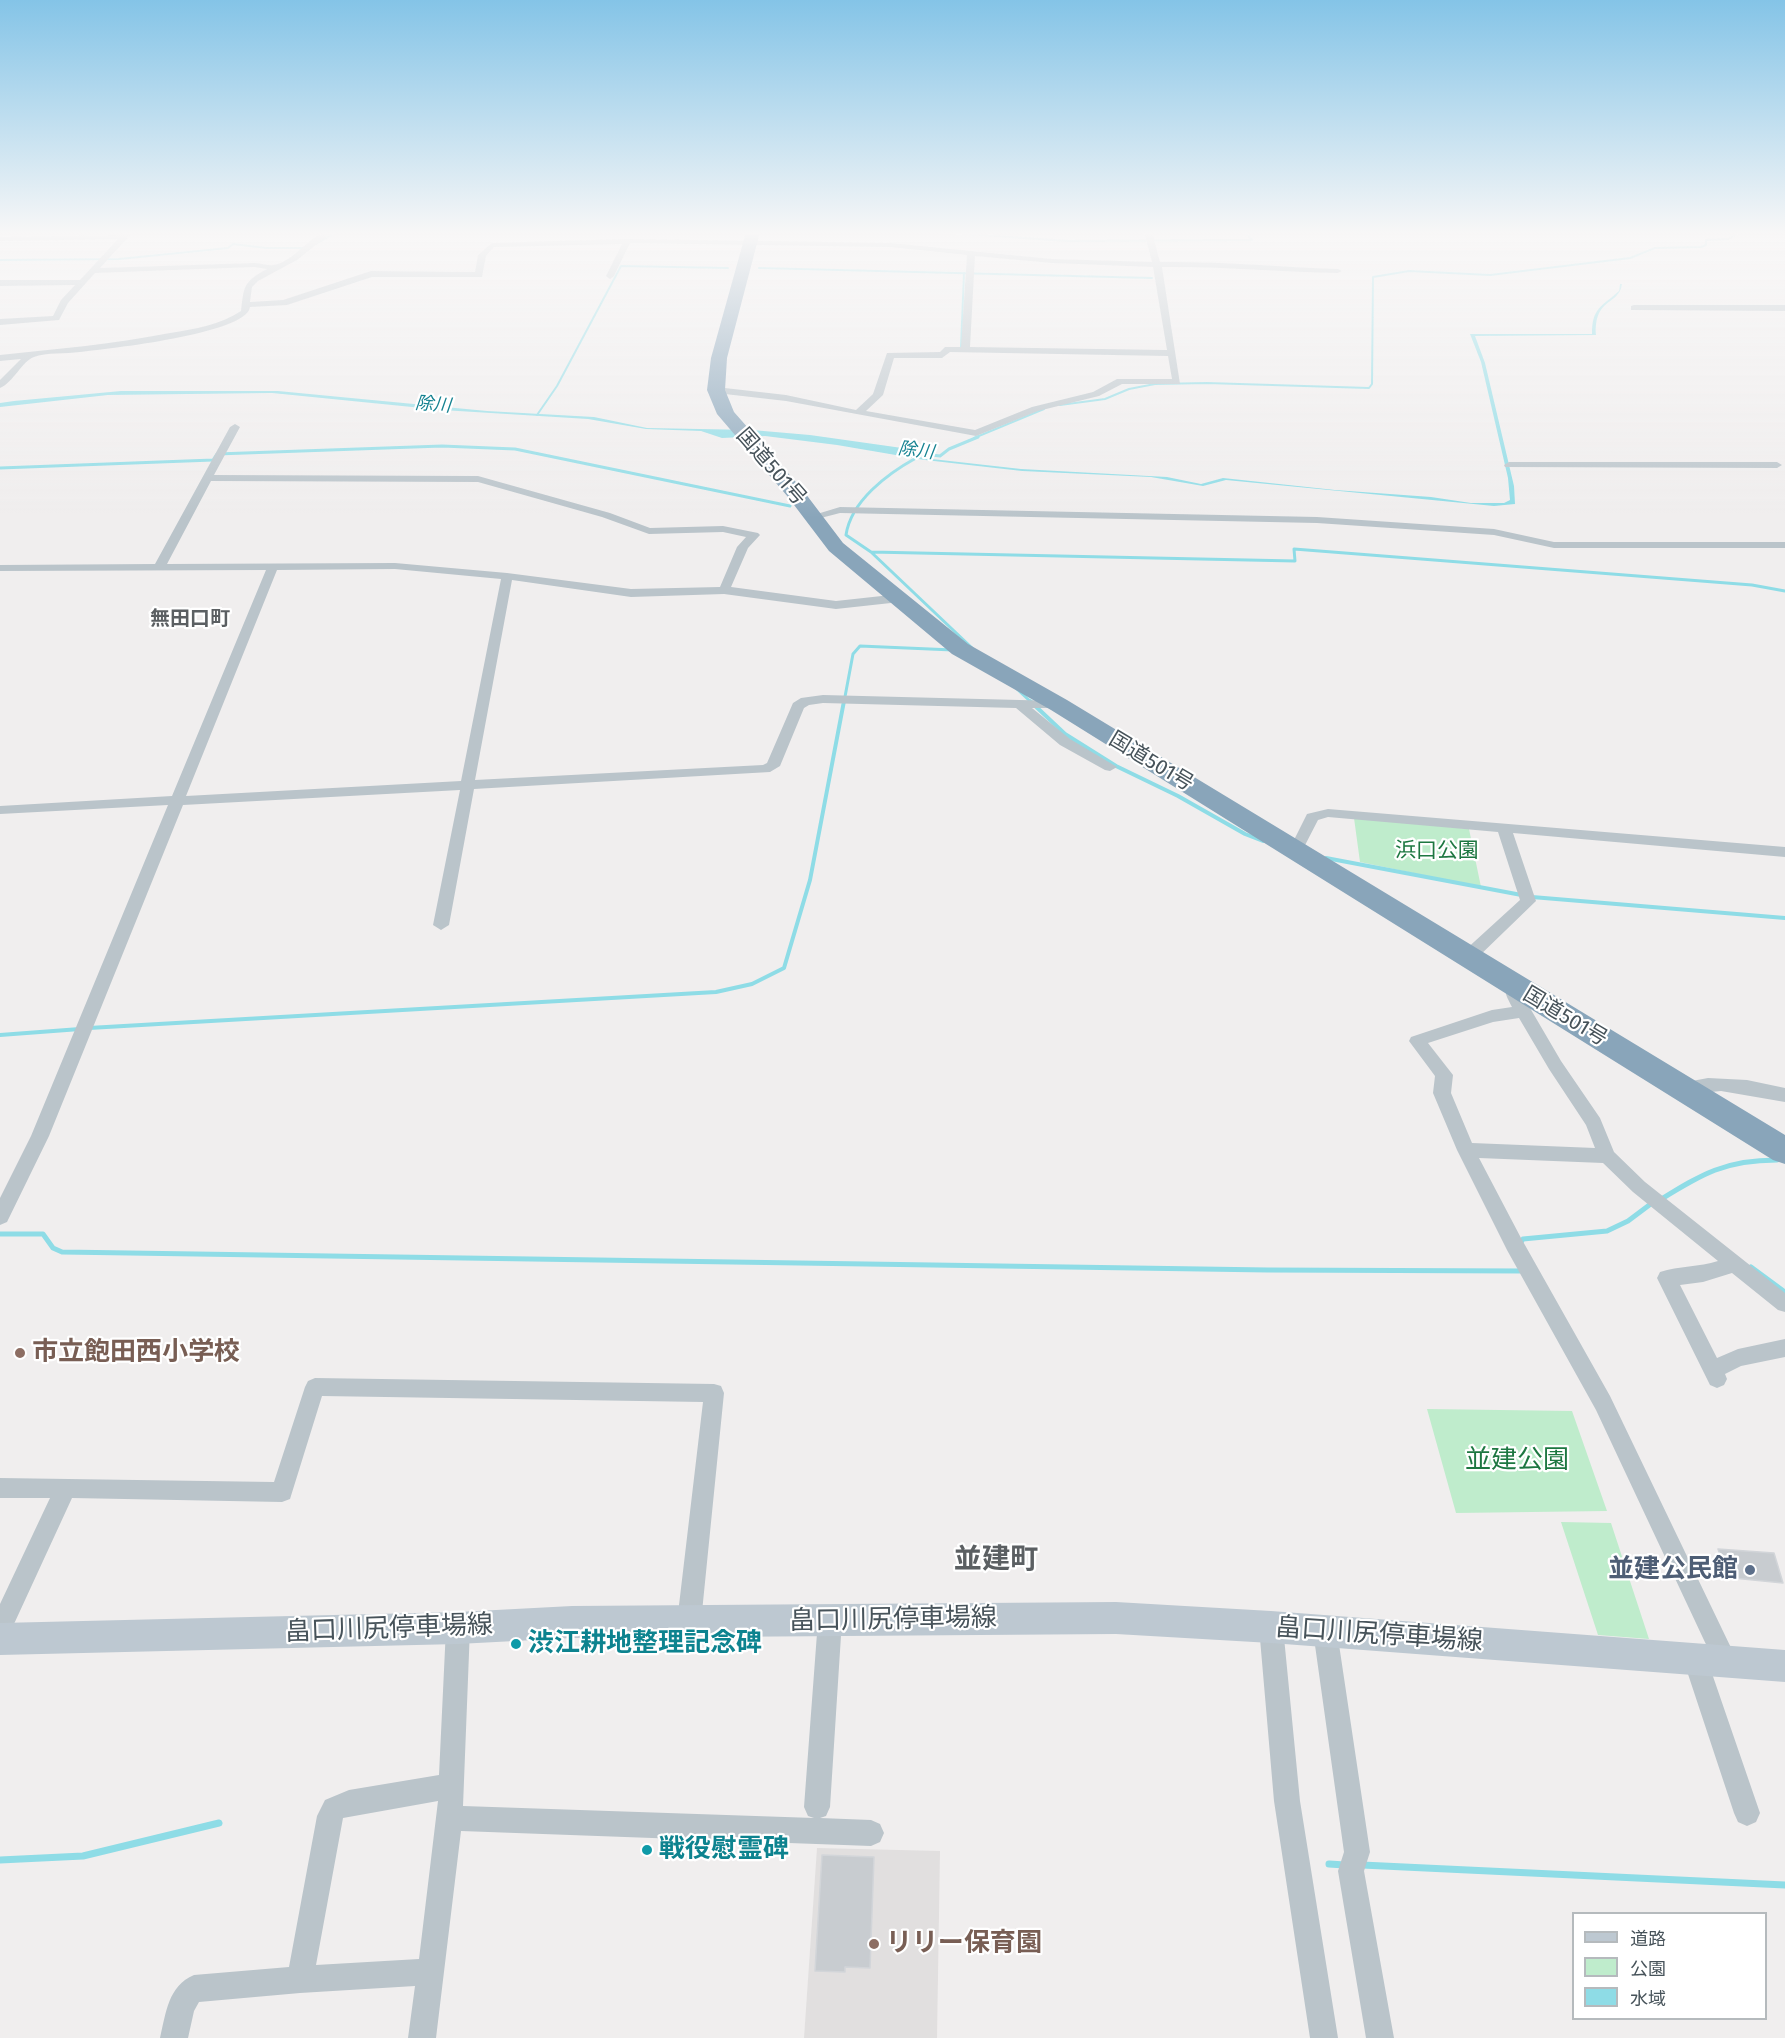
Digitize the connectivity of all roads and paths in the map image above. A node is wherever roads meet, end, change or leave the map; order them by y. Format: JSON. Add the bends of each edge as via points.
{"nodes":[{"id":1,"x":211,"y":327,"type":"edge"},
{"id":2,"x":727,"y":327,"type":"edge"},
{"id":3,"x":967,"y":327,"type":"edge"},
{"id":4,"x":1167,"y":327,"type":"edge"},
{"id":5,"x":965,"y":350,"type":"junction"},
{"id":6,"x":1172,"y":353,"type":"junction"},
{"id":7,"x":29,"y":356,"type":"junction"},
{"id":8,"x":0,"y":358,"type":"edge"},
{"id":9,"x":0,"y":385,"type":"edge"},
{"id":10,"x":716,"y":390,"type":"junction"},
{"id":11,"x":858,"y":413,"type":"junction"},
{"id":12,"x":235,"y":427,"type":"dead end"},
{"id":13,"x":1509,"y":465,"type":"dead end"},
{"id":14,"x":1778,"y":465,"type":"dead end"},
{"id":15,"x":210,"y":478,"type":"junction"},
{"id":16,"x":813,"y":517,"type":"junction"},
{"id":17,"x":1785,"y":545,"type":"edge"},
{"id":18,"x":160,"y":566,"type":"junction"},
{"id":19,"x":273,"y":566,"type":"junction"},
{"id":20,"x":0,"y":568,"type":"edge"},
{"id":21,"x":507,"y":576,"type":"junction"},
{"id":22,"x":724,"y":590,"type":"junction"},
{"id":23,"x":900,"y":598,"type":"junction"},
{"id":24,"x":1019,"y":704,"type":"junction"},
{"id":25,"x":1059,"y":705,"type":"junction"},
{"id":26,"x":1110,"y":767,"type":"dead end"},
{"id":27,"x":468,"y":784,"type":"junction"},
{"id":28,"x":179,"y":799,"type":"junction"},
{"id":29,"x":0,"y":810,"type":"edge"},
{"id":30,"x":1504,"y":827,"type":"junction"},
{"id":31,"x":1296,"y":850,"type":"junction"},
{"id":32,"x":1785,"y":852,"type":"edge"},
{"id":33,"x":441,"y":925,"type":"dead end"},
{"id":34,"x":1469,"y":956,"type":"junction"},
{"id":35,"x":1513,"y":985,"type":"junction"},
{"id":36,"x":1523,"y":1011,"type":"junction"},
{"id":37,"x":1683,"y":1089,"type":"junction"},
{"id":38,"x":1785,"y":1095,"type":"edge"},
{"id":39,"x":1466,"y":1150,"type":"junction"},
{"id":40,"x":1785,"y":1151,"type":"edge"},
{"id":41,"x":1607,"y":1156,"type":"junction"},
{"id":42,"x":0,"y":1217,"type":"edge"},
{"id":43,"x":1735,"y":1264,"type":"junction"},
{"id":44,"x":1785,"y":1304,"type":"edge"},
{"id":45,"x":1785,"y":1348,"type":"edge"},
{"id":46,"x":0,"y":1488,"type":"edge"},
{"id":47,"x":66,"y":1488,"type":"junction"},
{"id":48,"x":830,"y":1620,"type":"junction"},
{"id":49,"x":688,"y":1622,"type":"junction"},
{"id":50,"x":1270,"y":1627,"type":"junction"},
{"id":51,"x":458,"y":1628,"type":"junction"},
{"id":52,"x":0,"y":1629,"type":"edge"},
{"id":53,"x":1325,"y":1631,"type":"junction"},
{"id":54,"x":0,"y":1639,"type":"edge"},
{"id":55,"x":1695,"y":1659,"type":"junction"},
{"id":56,"x":1726,"y":1662,"type":"junction"},
{"id":57,"x":1785,"y":1666,"type":"edge"},
{"id":58,"x":452,"y":1786,"type":"junction"},
{"id":59,"x":817,"y":1807,"type":"dead end"},
{"id":60,"x":1747,"y":1814,"type":"dead end"},
{"id":61,"x":450,"y":1818,"type":"junction"},
{"id":62,"x":871,"y":1833,"type":"dead end"},
{"id":63,"x":430,"y":1972,"type":"junction"},
{"id":64,"x":300,"y":1979,"type":"junction"},
{"id":65,"x":174,"y":2038,"type":"edge"},
{"id":66,"x":422,"y":2038,"type":"edge"},
{"id":67,"x":1324,"y":2038,"type":"edge"},
{"id":68,"x":1380,"y":2038,"type":"edge"}],
"edges":[{"from":1,"to":7,"type":"street","via":[[122,345]]},
{"from":2,"to":10,"type":"highway","name":"国道501号"},
{"from":3,"to":5,"type":"street"},
{"from":4,"to":6,"type":"street"},
{"from":5,"to":6,"type":"street"},
{"from":5,"to":11,"type":"street","via":[[948,349],[942,355],[890,355],[878,395]]},
{"from":6,"to":11,"type":"street","via":[[1177,382],[1120,381],[1096,394],[1035,409],[976,433]]},
{"from":7,"to":8,"type":"street"},
{"from":7,"to":9,"type":"street"},
{"from":10,"to":11,"type":"street","via":[[786,398]]},
{"from":10,"to":16,"type":"highway","name":"国道501号","via":[[726,414],[741,434]]},
{"from":12,"to":15,"type":"street"},
{"from":13,"to":14,"type":"street"},
{"from":15,"to":18,"type":"street"},
{"from":15,"to":22,"type":"street","via":[[478,479],[649,531],[723,529],[754,535],[743,547]]},
{"from":16,"to":17,"type":"street","via":[[840,510],[1317,520],[1494,532],[1554,546]]},
{"from":16,"to":23,"type":"highway","name":"国道501号","via":[[836,547]]},
{"from":18,"to":19,"type":"street"},
{"from":18,"to":20,"type":"street"},
{"from":19,"to":21,"type":"street","via":[[395,566]]},
{"from":19,"to":28,"type":"street"},
{"from":21,"to":22,"type":"street","via":[[631,593]]},
{"from":21,"to":27,"type":"street"},
{"from":22,"to":23,"type":"street","via":[[836,605]]},
{"from":23,"to":25,"type":"highway","name":"国道501号","via":[[960,649]]},
{"from":24,"to":25,"type":"street"},
{"from":24,"to":26,"type":"street","via":[[1065,742]]},
{"from":24,"to":27,"type":"street","via":[[806,701],[798,706],[773,766],[765,769]]},
{"from":25,"to":31,"type":"highway","name":"国道501号"},
{"from":27,"to":28,"type":"street"},
{"from":27,"to":33,"type":"street"},
{"from":28,"to":29,"type":"street"},
{"from":28,"to":42,"type":"street","via":[[40,1136]]},
{"from":30,"to":31,"type":"street","via":[[1328,813],[1312,817]]},
{"from":30,"to":32,"type":"street"},
{"from":30,"to":34,"type":"street","via":[[1528,901]]},
{"from":31,"to":34,"type":"highway","name":"国道501号"},
{"from":34,"to":35,"type":"highway","name":"国道501号"},
{"from":35,"to":36,"type":"street"},
{"from":35,"to":37,"type":"highway","name":"国道501号"},
{"from":36,"to":39,"type":"street","via":[[1492,1016],[1417,1041],[1444,1075],[1442,1093]]},
{"from":36,"to":41,"type":"street","via":[[1594,1123]]},
{"from":37,"to":38,"type":"street","via":[[1715,1083]]},
{"from":37,"to":40,"type":"highway","name":"国道501号"},
{"from":39,"to":41,"type":"street"},
{"from":39,"to":56,"type":"street","via":[[1603,1403]]},
{"from":41,"to":43,"type":"street"},
{"from":43,"to":44,"type":"street"},
{"from":43,"to":45,"type":"street","via":[[1703,1274],[1667,1278],[1716,1375],[1738,1358]]},
{"from":46,"to":47,"type":"street"},
{"from":47,"to":49,"type":"street","via":[[282,1492],[315,1387],[714,1393]]},
{"from":47,"to":52,"type":"street"},
{"from":48,"to":49,"type":"main road","name":"畠口川尻停車場線"},
{"from":48,"to":50,"type":"main road","name":"畠口川尻停車場線","via":[[1116,1618]]},
{"from":48,"to":59,"type":"street"},
{"from":49,"to":51,"type":"main road","name":"畠口川尻停車場線","via":[[572,1622]]},
{"from":50,"to":53,"type":"main road","name":"畠口川尻停車場線"},
{"from":50,"to":67,"type":"street","via":[[1287,1802]]},
{"from":51,"to":54,"type":"main road","name":"畠口川尻停車場線"},
{"from":51,"to":58,"type":"street"},
{"from":53,"to":55,"type":"main road","name":"畠口川尻停車場線"},
{"from":53,"to":68,"type":"street","via":[[1357,1852],[1351,1871]]},
{"from":55,"to":56,"type":"main road","name":"畠口川尻停車場線"},
{"from":55,"to":60,"type":"street"},
{"from":56,"to":57,"type":"main road","name":"畠口川尻停車場線"},
{"from":58,"to":61,"type":"street"},
{"from":58,"to":64,"type":"street","via":[[349,1803],[334,1809]]},
{"from":61,"to":62,"type":"street"},
{"from":61,"to":63,"type":"street"},
{"from":63,"to":64,"type":"street"},
{"from":63,"to":66,"type":"street"},
{"from":64,"to":65,"type":"street","via":[[194,1989],[183,2001]]}]}
